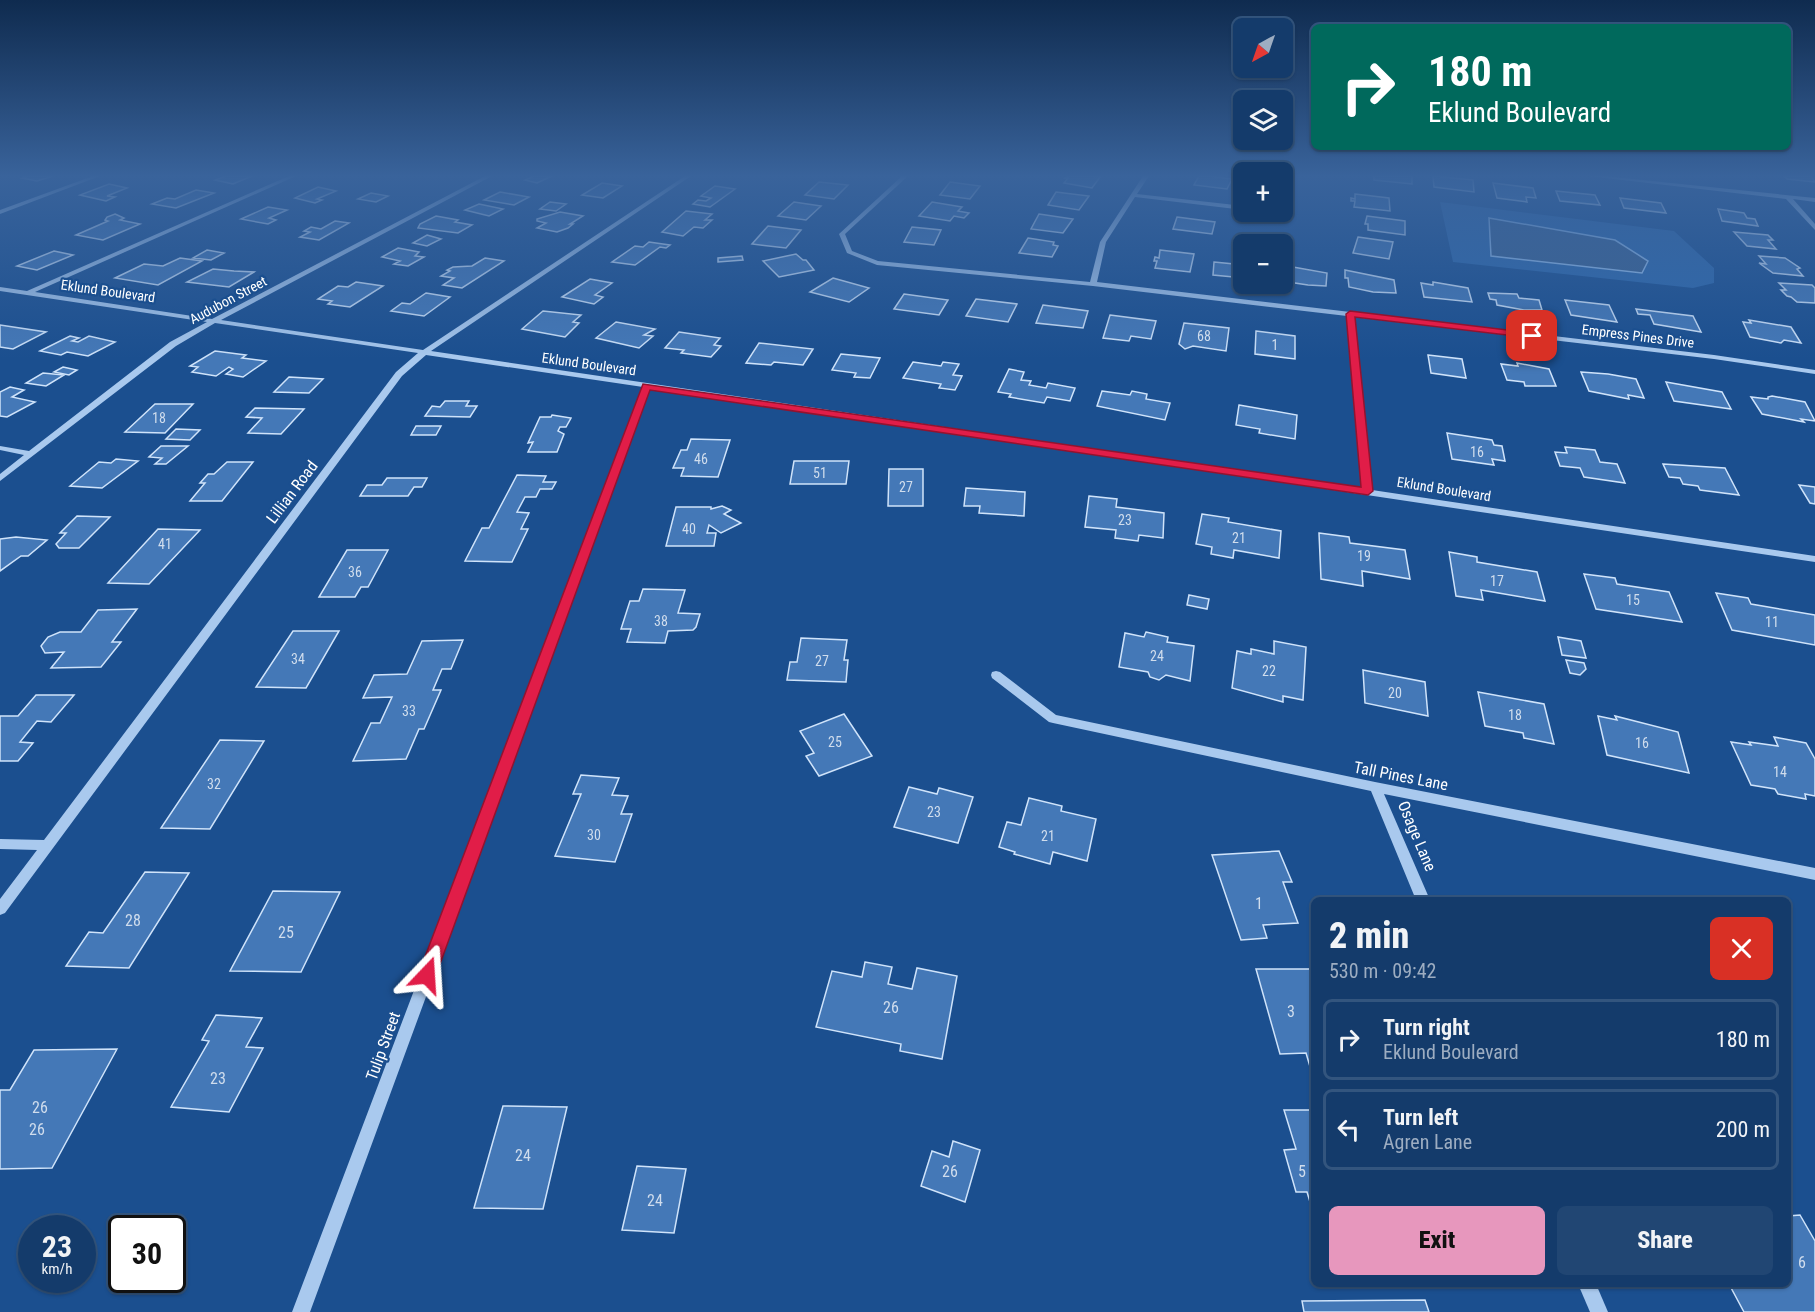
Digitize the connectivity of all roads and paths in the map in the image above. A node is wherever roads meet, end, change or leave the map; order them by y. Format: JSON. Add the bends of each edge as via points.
{"nodes":[{"id":1,"x":154,"y":237,"type":"edge"},
{"id":2,"x":372,"y":237,"type":"edge"},
{"id":3,"x":596,"y":237,"type":"edge"},
{"id":4,"x":843,"y":237,"type":"edge"},
{"id":5,"x":1106,"y":237,"type":"edge"},
{"id":6,"x":1093,"y":284,"type":"junction"},
{"id":7,"x":0,"y":289,"type":"edge"},
{"id":8,"x":28,"y":293,"type":"junction"},
{"id":9,"x":1350,"y":314,"type":"junction"},
{"id":10,"x":213,"y":321,"type":"junction"},
{"id":11,"x":423,"y":353,"type":"junction"},
{"id":12,"x":1815,"y":372,"type":"edge"},
{"id":13,"x":647,"y":386,"type":"junction"},
{"id":14,"x":0,"y":448,"type":"edge"},
{"id":15,"x":30,"y":454,"type":"junction"},
{"id":16,"x":0,"y":477,"type":"edge"},
{"id":17,"x":1368,"y":491,"type":"junction"},
{"id":18,"x":1815,"y":560,"type":"edge"},
{"id":19,"x":996,"y":675,"type":"dead end"},
{"id":20,"x":1375,"y":788,"type":"junction"},
{"id":21,"x":0,"y":844,"type":"edge"},
{"id":22,"x":46,"y":845,"type":"junction"},
{"id":23,"x":1815,"y":874,"type":"edge"},
{"id":24,"x":1422,"y":897,"type":"edge"},
{"id":25,"x":0,"y":909,"type":"edge"},
{"id":26,"x":1588,"y":1287,"type":"edge"},
{"id":27,"x":301,"y":1312,"type":"edge"},
{"id":28,"x":1599,"y":1312,"type":"edge"}],
"edges":[{"from":1,"to":8,"type":"street"},
{"from":2,"to":10,"type":"street","name":"Audubon Street"},
{"from":3,"to":11,"type":"street","name":"Lillian Road"},
{"from":4,"to":6,"type":"street","name":"Empress Pines Drive","via":[[849,252],[877,263]]},
{"from":5,"to":6,"type":"street"},
{"from":6,"to":9,"type":"street","name":"Empress Pines Drive"},
{"from":7,"to":8,"type":"street","name":"Eklund Boulevard"},
{"from":8,"to":10,"type":"street","name":"Eklund Boulevard"},
{"from":9,"to":12,"type":"street","name":"Empress Pines Drive"},
{"from":9,"to":17,"type":"street"},
{"from":10,"to":11,"type":"street","name":"Eklund Boulevard"},
{"from":10,"to":15,"type":"street","name":"Audubon Street","via":[[173,344]]},
{"from":11,"to":13,"type":"street","name":"Eklund Boulevard"},
{"from":11,"to":22,"type":"street","name":"Lillian Road","via":[[399,374]]},
{"from":13,"to":17,"type":"street","name":"Eklund Boulevard"},
{"from":13,"to":27,"type":"street","name":"Tulip Street"},
{"from":14,"to":15,"type":"street"},
{"from":15,"to":16,"type":"street","name":"Audubon Street"},
{"from":17,"to":18,"type":"street","name":"Eklund Boulevard"},
{"from":19,"to":20,"type":"street","name":"Tall Pines Lane","via":[[1053,719]]},
{"from":20,"to":23,"type":"street","name":"Tall Pines Lane"},
{"from":20,"to":24,"type":"street","name":"Osage Lane"},
{"from":21,"to":22,"type":"street"},
{"from":22,"to":25,"type":"street","name":"Lillian Road"},
{"from":26,"to":28,"type":"street"}]}
